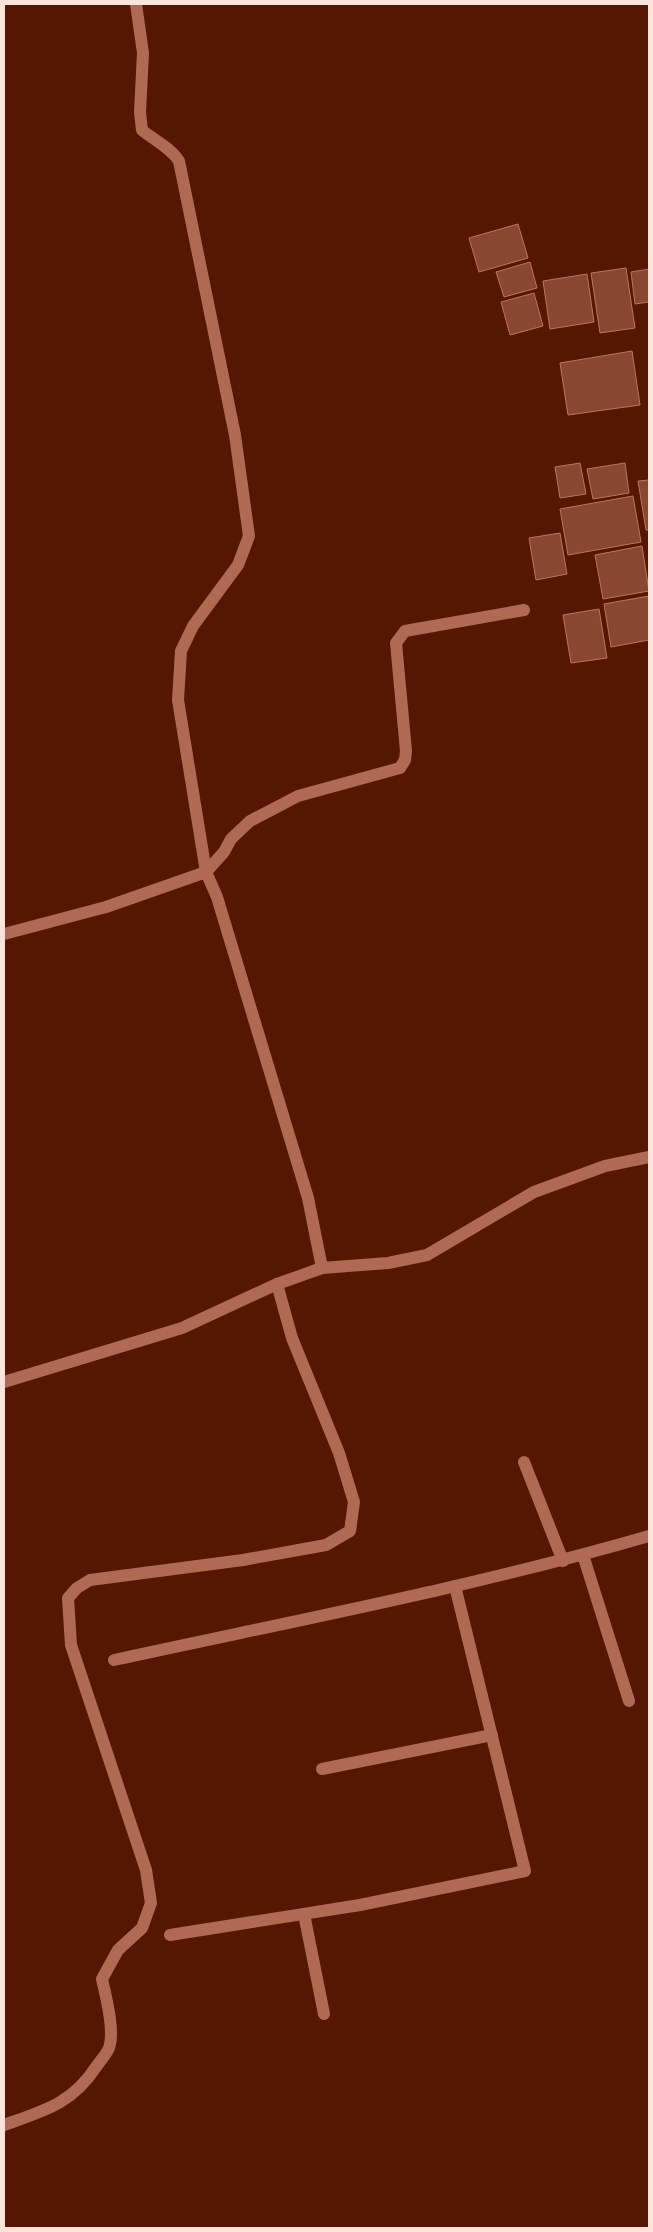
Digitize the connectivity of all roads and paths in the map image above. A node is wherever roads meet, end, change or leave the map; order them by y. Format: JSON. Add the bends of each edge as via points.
{"nodes":[{"id":1,"x":136,"y":4,"type":"edge"},
{"id":2,"x":524,"y":610,"type":"dead end"},
{"id":3,"x":206,"y":872,"type":"junction"},
{"id":4,"x":4,"y":934,"type":"edge"},
{"id":5,"x":649,"y":1157,"type":"edge"},
{"id":6,"x":322,"y":1268,"type":"junction"},
{"id":7,"x":277,"y":1284,"type":"junction"},
{"id":8,"x":4,"y":1382,"type":"edge"},
{"id":9,"x":524,"y":1462,"type":"dead end"},
{"id":10,"x":649,"y":1536,"type":"edge"},
{"id":11,"x":583,"y":1555,"type":"junction"},
{"id":12,"x":563,"y":1561,"type":"junction"},
{"id":13,"x":455,"y":1586,"type":"junction"},
{"id":14,"x":114,"y":1660,"type":"dead end"},
{"id":15,"x":629,"y":1701,"type":"dead end"},
{"id":16,"x":492,"y":1735,"type":"junction"},
{"id":17,"x":322,"y":1769,"type":"dead end"},
{"id":18,"x":304,"y":1914,"type":"junction"},
{"id":19,"x":170,"y":1935,"type":"dead end"},
{"id":20,"x":324,"y":2014,"type":"dead end"},
{"id":21,"x":4,"y":2125,"type":"edge"}],
"edges":[{"from":1,"to":3,"type":"street","via":[[144,53],[142,130],[171,149],[179,162],[235,435],[249,536],[238,565],[193,626],[181,650],[178,700]]},
{"from":2,"to":3,"type":"street","via":[[405,631],[396,644],[406,751],[400,768],[298,796],[250,821],[231,839]]},
{"from":3,"to":4,"type":"street","via":[[106,907]]},
{"from":3,"to":6,"type":"street","via":[[217,897],[308,1198]]},
{"from":5,"to":6,"type":"street","via":[[605,1166],[534,1192],[426,1255],[388,1263]]},
{"from":6,"to":7,"type":"street"},
{"from":7,"to":8,"type":"street","via":[[182,1328]]},
{"from":7,"to":21,"type":"street","via":[[292,1338],[339,1453],[354,1502],[350,1531],[326,1545],[243,1560],[90,1580],[68,1598],[71,1645],[143,1861],[152,1903],[142,1928],[118,1950],[102,1979],[110,2014],[109,2047],[88,2079],[73,2095],[54,2106]]},
{"from":9,"to":12,"type":"street"},
{"from":10,"to":11,"type":"street"},
{"from":11,"to":12,"type":"street"},
{"from":11,"to":15,"type":"street"},
{"from":12,"to":13,"type":"street"},
{"from":13,"to":14,"type":"street"},
{"from":13,"to":16,"type":"street"},
{"from":16,"to":17,"type":"street"},
{"from":16,"to":18,"type":"street","via":[[526,1872]]},
{"from":18,"to":19,"type":"street"},
{"from":18,"to":20,"type":"street"}]}
